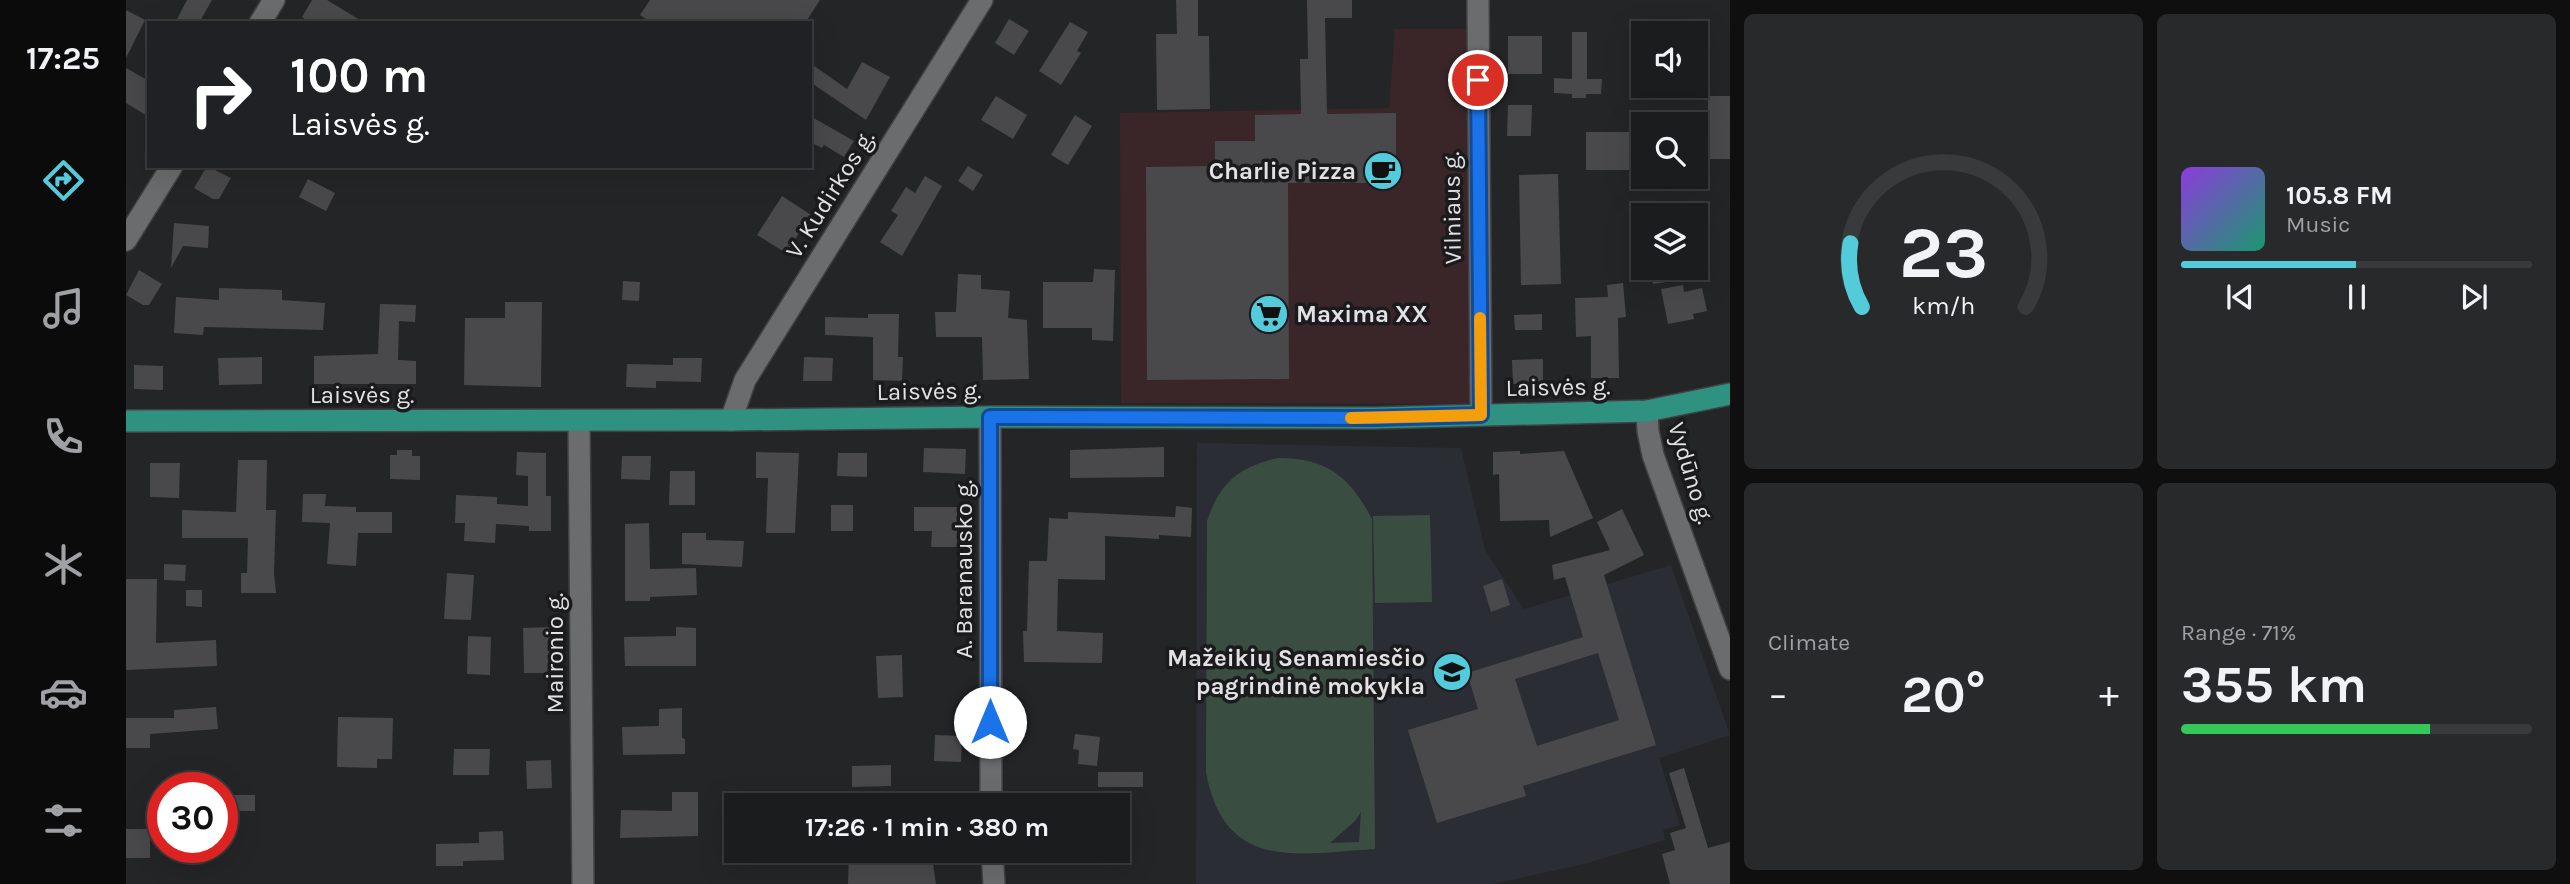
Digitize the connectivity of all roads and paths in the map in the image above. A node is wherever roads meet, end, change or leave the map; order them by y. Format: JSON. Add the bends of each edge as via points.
{"nodes":[{"id":1,"x":274,"y":0,"type":"edge"},
{"id":2,"x":982,"y":0,"type":"edge"},
{"id":3,"x":1478,"y":0,"type":"edge"},
{"id":4,"x":261,"y":21,"type":"edge"},
{"id":5,"x":171,"y":168,"type":"edge"},
{"id":6,"x":126,"y":240,"type":"edge"},
{"id":7,"x":1730,"y":394,"type":"edge"},
{"id":8,"x":1647,"y":411,"type":"junction"},
{"id":9,"x":1481,"y":415,"type":"junction"},
{"id":10,"x":990,"y":417,"type":"junction"},
{"id":11,"x":126,"y":421,"type":"edge"},
{"id":12,"x":579,"y":421,"type":"junction"},
{"id":13,"x":731,"y":421,"type":"junction"},
{"id":14,"x":1730,"y":669,"type":"edge"},
{"id":15,"x":990,"y":793,"type":"edge"},
{"id":16,"x":993,"y":863,"type":"edge"},
{"id":17,"x":583,"y":884,"type":"edge"},
{"id":18,"x":994,"y":884,"type":"edge"}],
"edges":[{"from":1,"to":4,"type":"street"},
{"from":2,"to":13,"type":"street","name":"V. Kudirkos g.","via":[[745,380]]},
{"from":3,"to":9,"type":"street","name":"Vilniaus g."},
{"from":5,"to":6,"type":"street"},
{"from":7,"to":8,"type":"main road","name":"Laisvės g."},
{"from":8,"to":9,"type":"main road","name":"Laisvės g."},
{"from":8,"to":14,"type":"street","name":"Vydūno g.","via":[[1653,455]]},
{"from":9,"to":10,"type":"main road","name":"Laisvės g."},
{"from":10,"to":13,"type":"main road","name":"Laisvės g."},
{"from":10,"to":15,"type":"street","name":"A. Baranausko g."},
{"from":11,"to":12,"type":"main road","name":"Laisvės g."},
{"from":12,"to":13,"type":"main road","name":"Laisvės g."},
{"from":12,"to":17,"type":"street","name":"Maironio g."},
{"from":16,"to":18,"type":"street"}]}
